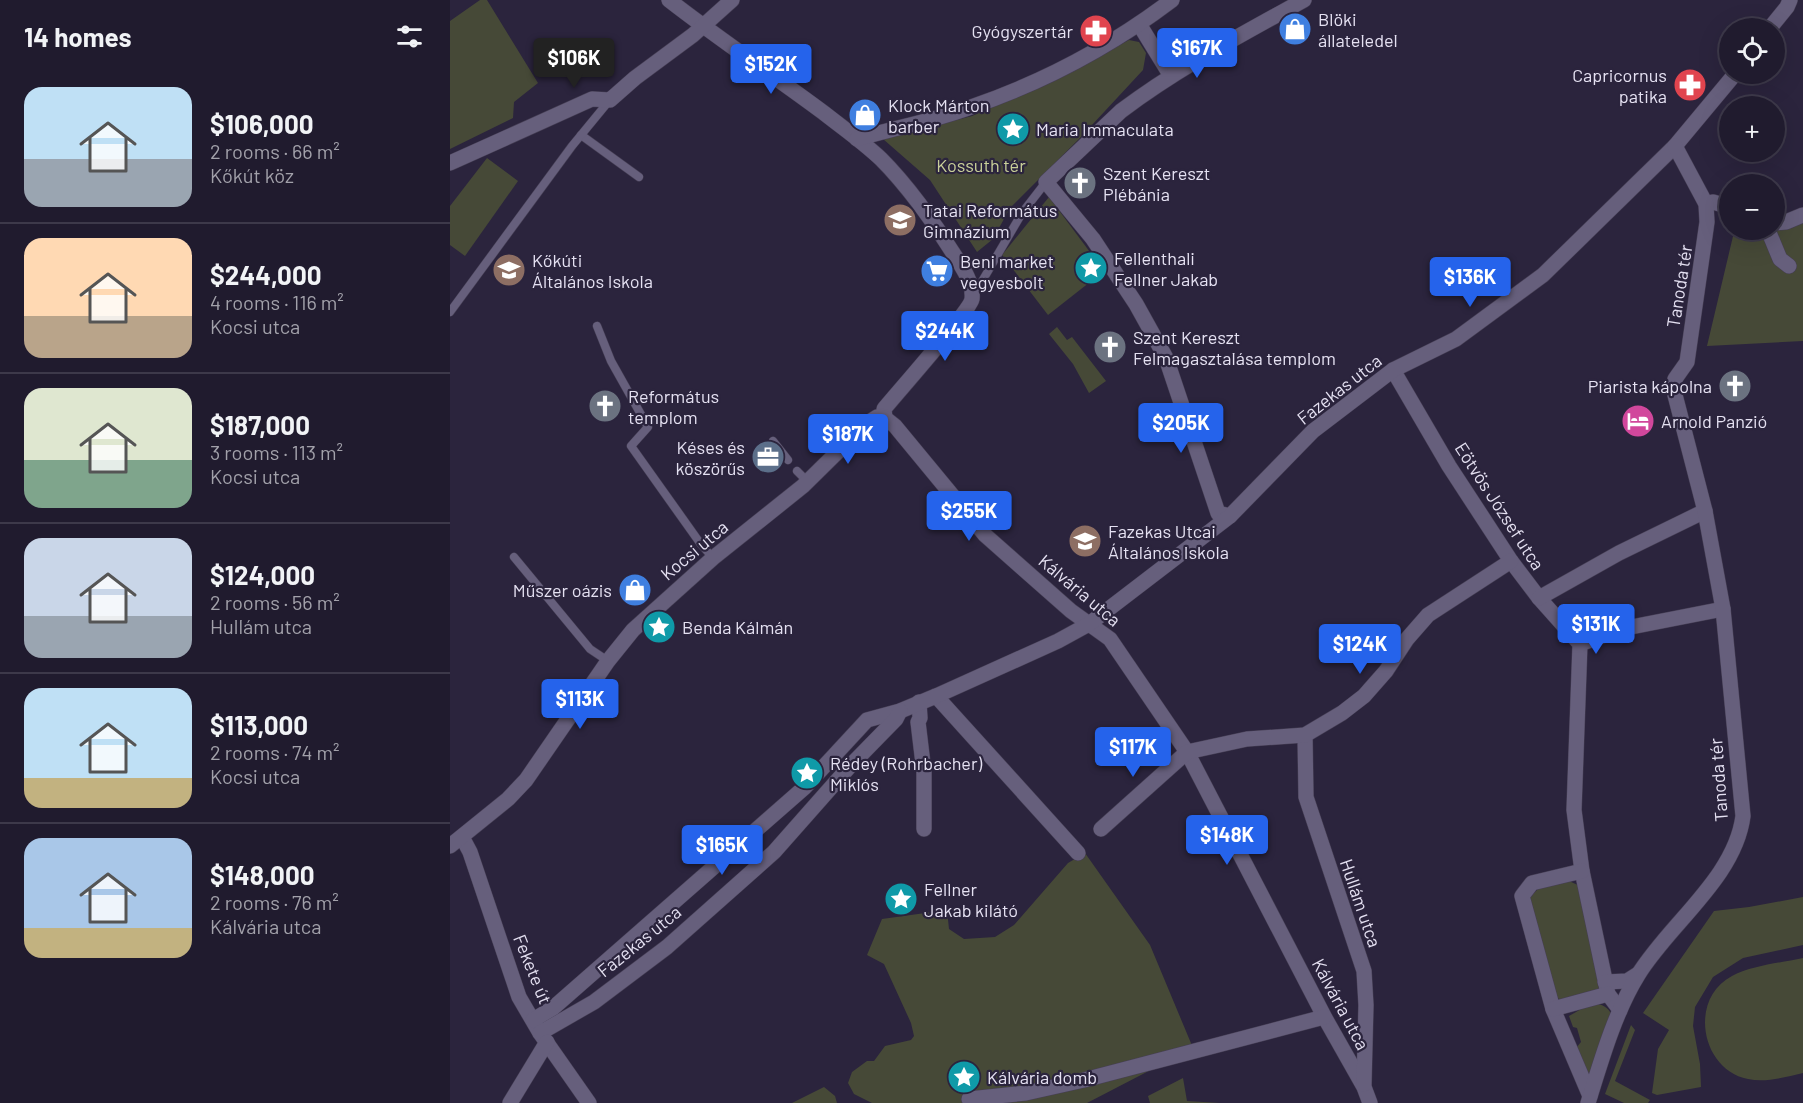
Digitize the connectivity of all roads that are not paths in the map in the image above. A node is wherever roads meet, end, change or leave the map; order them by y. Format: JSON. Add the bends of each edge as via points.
{"nodes":[{"id":1,"x":669,"y":0,"type":"edge"},
{"id":2,"x":732,"y":0,"type":"edge"},
{"id":3,"x":1172,"y":0,"type":"edge"},
{"id":4,"x":1304,"y":0,"type":"edge"},
{"id":5,"x":1790,"y":0,"type":"edge"},
{"id":6,"x":1778,"y":18,"type":"edge"},
{"id":7,"x":1140,"y":24,"type":"junction"},
{"id":8,"x":703,"y":27,"type":"junction"},
{"id":9,"x":1171,"y":76,"type":"junction"},
{"id":10,"x":1727,"y":84,"type":"edge"},
{"id":11,"x":610,"y":100,"type":"junction"},
{"id":12,"x":580,"y":135,"type":"junction"},
{"id":13,"x":856,"y":139,"type":"junction"},
{"id":14,"x":1675,"y":146,"type":"junction"},
{"id":15,"x":450,"y":163,"type":"edge"},
{"id":16,"x":639,"y":177,"type":"dead end"},
{"id":17,"x":1046,"y":182,"type":"junction"},
{"id":18,"x":1706,"y":204,"type":"junction"},
{"id":19,"x":1719,"y":204,"type":"edge"},
{"id":20,"x":1803,"y":215,"type":"edge"},
{"id":21,"x":1785,"y":222,"type":"edge"},
{"id":22,"x":1772,"y":240,"type":"edge"},
{"id":23,"x":1789,"y":266,"type":"dead end"},
{"id":24,"x":972,"y":298,"type":"junction"},
{"id":25,"x":450,"y":312,"type":"edge"},
{"id":26,"x":597,"y":326,"type":"dead end"},
{"id":27,"x":1393,"y":370,"type":"junction"},
{"id":28,"x":885,"y":418,"type":"junction"},
{"id":29,"x":773,"y":441,"type":"dead end"},
{"id":30,"x":788,"y":460,"type":"dead end"},
{"id":31,"x":1705,"y":511,"type":"junction"},
{"id":32,"x":1230,"y":516,"type":"junction"},
{"id":33,"x":514,"y":557,"type":"dead end"},
{"id":34,"x":713,"y":558,"type":"junction"},
{"id":35,"x":1510,"y":561,"type":"junction"},
{"id":36,"x":1539,"y":598,"type":"junction"},
{"id":37,"x":1723,"y":609,"type":"junction"},
{"id":38,"x":1089,"y":624,"type":"junction"},
{"id":39,"x":1580,"y":644,"type":"junction"},
{"id":40,"x":608,"y":661,"type":"junction"},
{"id":41,"x":936,"y":696,"type":"junction"},
{"id":42,"x":919,"y":702,"type":"junction"},
{"id":43,"x":900,"y":711,"type":"junction"},
{"id":44,"x":1305,"y":735,"type":"junction"},
{"id":45,"x":1187,"y":752,"type":"junction"},
{"id":46,"x":924,"y":829,"type":"dead end"},
{"id":47,"x":1101,"y":829,"type":"dead end"},
{"id":48,"x":456,"y":842,"type":"edge"},
{"id":49,"x":1078,"y":854,"type":"dead end"},
{"id":50,"x":1582,"y":871,"type":"junction"},
{"id":51,"x":1638,"y":974,"type":"junction"},
{"id":52,"x":1607,"y":988,"type":"junction"},
{"id":53,"x":1553,"y":1009,"type":"junction"},
{"id":54,"x":1620,"y":1010,"type":"junction"},
{"id":55,"x":1324,"y":1017,"type":"junction"},
{"id":56,"x":540,"y":1032,"type":"junction"},
{"id":57,"x":1364,"y":1087,"type":"junction"},
{"id":58,"x":969,"y":1099,"type":"dead end"},
{"id":59,"x":1589,"y":1100,"type":"edge"},
{"id":60,"x":510,"y":1103,"type":"edge"},
{"id":61,"x":589,"y":1103,"type":"edge"},
{"id":62,"x":1370,"y":1103,"type":"edge"}],
"edges":[{"from":1,"to":8,"type":"street"},
{"from":2,"to":8,"type":"street"},
{"from":3,"to":7,"type":"street"},
{"from":4,"to":9,"type":"street"},
{"from":5,"to":6,"type":"street"},
{"from":7,"to":9,"type":"street"},
{"from":7,"to":13,"type":"street","via":[[1089,56],[1032,84],[969,108]]},
{"from":8,"to":11,"type":"street"},
{"from":8,"to":13,"type":"street"},
{"from":9,"to":17,"type":"street","via":[[1120,111]]},
{"from":10,"to":14,"type":"street","name":"Fazekas utca"},
{"from":11,"to":12,"type":"lane"},
{"from":11,"to":15,"type":"street","via":[[592,99]]},
{"from":12,"to":16,"type":"lane"},
{"from":12,"to":25,"type":"lane"},
{"from":13,"to":24,"type":"street","via":[[881,159],[932,222],[962,268]]},
{"from":14,"to":18,"type":"street","name":"Tanoda tér"},
{"from":14,"to":27,"type":"street","name":"Fazekas utca","via":[[1543,275],[1456,339]]},
{"from":17,"to":24,"type":"lane","via":[[1022,213]]},
{"from":17,"to":32,"type":"street","via":[[1094,239],[1166,358],[1218,513]]},
{"from":18,"to":19,"type":"street"},
{"from":18,"to":31,"type":"street","name":"Tanoda tér","via":[[1704,254],[1687,362],[1675,379],[1675,395]]},
{"from":20,"to":21,"type":"street"},
{"from":22,"to":23,"type":"street","via":[[1780,259]]},
{"from":24,"to":28,"type":"street","via":[[957,322],[884,409]]},
{"from":26,"to":34,"type":"lane","via":[[611,361],[648,427],[631,446]]},
{"from":27,"to":32,"type":"street","name":"Fazekas utca","via":[[1313,431]]},
{"from":27,"to":35,"type":"street","name":"Eötvös József utca"},
{"from":28,"to":34,"type":"street","name":"Kocsi utca","via":[[877,417],[866,424],[802,476]]},
{"from":28,"to":38,"type":"street","name":"Kálvária utca","via":[[985,535]]},
{"from":29,"to":30,"type":"lane"},
{"from":31,"to":36,"type":"street"},
{"from":31,"to":37,"type":"street","name":"Tanoda tér"},
{"from":32,"to":38,"type":"street","name":"Fazekas utca"},
{"from":33,"to":40,"type":"lane","via":[[590,649]]},
{"from":34,"to":40,"type":"street","name":"Kocsi utca","via":[[633,630]]},
{"from":35,"to":36,"type":"street","name":"Eötvös József utca"},
{"from":35,"to":44,"type":"street","via":[[1428,615],[1364,696]]},
{"from":36,"to":39,"type":"street","name":"Eötvös József utca"},
{"from":37,"to":39,"type":"street","via":[[1621,629]]},
{"from":37,"to":51,"type":"street","name":"Tanoda tér","via":[[1743,816],[1741,829],[1736,845],[1716,876]]},
{"from":38,"to":41,"type":"street","name":"Fazekas utca"},
{"from":38,"to":45,"type":"street","name":"Kálvária utca","via":[[1110,639]]},
{"from":39,"to":50,"type":"street","via":[[1574,810]]},
{"from":40,"to":48,"type":"street","name":"Kocsi utca","via":[[526,780]]},
{"from":41,"to":42,"type":"street","name":"Fazekas utca"},
{"from":41,"to":49,"type":"street"},
{"from":42,"to":43,"type":"street","name":"Fazekas utca"},
{"from":42,"to":46,"type":"street"},
{"from":43,"to":56,"type":"street","name":"Fazekas utca","via":[[765,860],[667,947],[594,1002]]},
{"from":43,"to":56,"type":"street","name":"Fazekas utca","via":[[867,720],[805,787],[553,1008]]},
{"from":44,"to":45,"type":"street","via":[[1247,739]]},
{"from":44,"to":57,"type":"street","name":"Hullám utca","via":[[1306,797],[1364,971]]},
{"from":45,"to":47,"type":"street"},
{"from":45,"to":55,"type":"street","name":"Kálvária utca"},
{"from":48,"to":56,"type":"street","name":"Fekete út","via":[[470,852],[519,997]]},
{"from":50,"to":52,"type":"street"},
{"from":50,"to":53,"type":"street","via":[[1532,883],[1522,896]]},
{"from":51,"to":52,"type":"street"},
{"from":51,"to":54,"type":"street","name":"Tanoda tér"},
{"from":52,"to":53,"type":"street"},
{"from":52,"to":54,"type":"street"},
{"from":53,"to":59,"type":"street"},
{"from":54,"to":59,"type":"street"},
{"from":55,"to":57,"type":"street","name":"Kálvária utca"},
{"from":55,"to":58,"type":"street","via":[[1084,1080],[1026,1093]]},
{"from":56,"to":60,"type":"street"},
{"from":56,"to":61,"type":"street","name":"Fekete út"},
{"from":57,"to":62,"type":"street","name":"Kálvária utca"}]}
